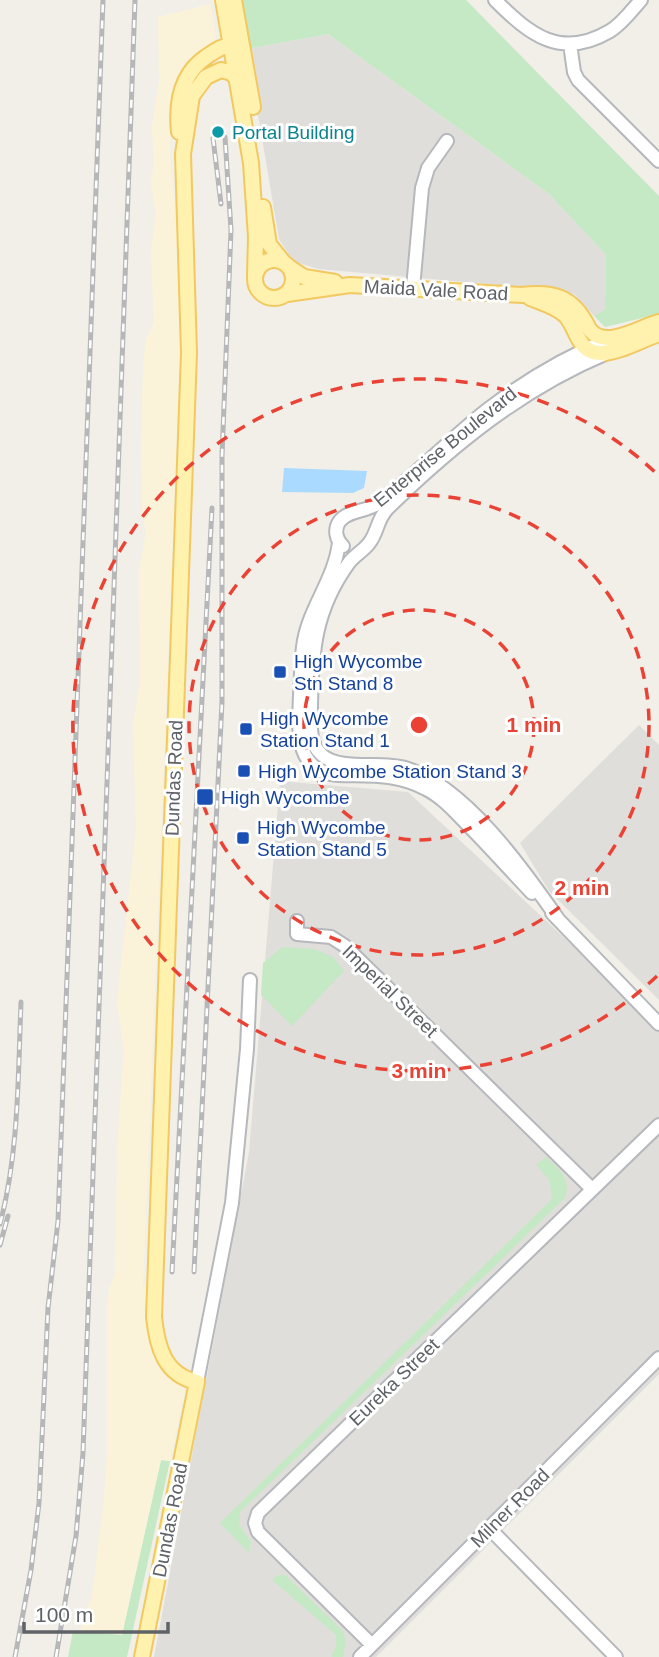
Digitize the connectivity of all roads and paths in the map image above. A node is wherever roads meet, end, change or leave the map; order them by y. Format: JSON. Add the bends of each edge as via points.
{"nodes":[{"id":1,"x":223,"y":0,"type":"edge"},
{"id":2,"x":232,"y":0,"type":"edge"},
{"id":3,"x":495,"y":0,"type":"edge"},
{"id":4,"x":641,"y":0,"type":"edge"},
{"id":5,"x":227,"y":26,"type":"junction"},
{"id":6,"x":570,"y":44,"type":"junction"},
{"id":7,"x":237,"y":52,"type":"junction"},
{"id":8,"x":195,"y":64,"type":"junction"},
{"id":9,"x":215,"y":71,"type":"junction"},
{"id":10,"x":238,"y":81,"type":"junction"},
{"id":11,"x":447,"y":141,"type":"dead end"},
{"id":12,"x":183,"y":154,"type":"junction"},
{"id":13,"x":658,"y":157,"type":"edge"},
{"id":14,"x":260,"y":221,"type":"junction"},
{"id":15,"x":286,"y":264,"type":"junction"},
{"id":16,"x":255,"y":276,"type":"junction"},
{"id":17,"x":350,"y":285,"type":"junction"},
{"id":18,"x":413,"y":288,"type":"junction"},
{"id":19,"x":287,"y":294,"type":"junction"},
{"id":20,"x":659,"y":322,"type":"edge"},
{"id":21,"x":584,"y":330,"type":"junction"},
{"id":22,"x":659,"y":334,"type":"edge"},
{"id":23,"x":610,"y":345,"type":"junction"},
{"id":24,"x":589,"y":352,"type":"junction"},
{"id":25,"x":572,"y":356,"type":"junction"},
{"id":26,"x":353,"y":513,"type":"junction"},
{"id":27,"x":373,"y":533,"type":"junction"},
{"id":28,"x":339,"y":542,"type":"junction"},
{"id":29,"x":363,"y":548,"type":"junction"},
{"id":30,"x":558,"y":919,"type":"junction"},
{"id":31,"x":297,"y":934,"type":"dead end"},
{"id":32,"x":250,"y":980,"type":"dead end"},
{"id":33,"x":659,"y":1024,"type":"edge"},
{"id":34,"x":659,"y":1125,"type":"edge"},
{"id":35,"x":592,"y":1189,"type":"junction"},
{"id":36,"x":659,"y":1358,"type":"edge"},
{"id":37,"x":197,"y":1382,"type":"junction"},
{"id":38,"x":489,"y":1528,"type":"junction"},
{"id":39,"x":372,"y":1645,"type":"junction"},
{"id":40,"x":142,"y":1657,"type":"edge"},
{"id":41,"x":360,"y":1657,"type":"edge"},
{"id":42,"x":616,"y":1657,"type":"edge"}],
"edges":[{"from":1,"to":5,"type":"main road"},
{"from":2,"to":7,"type":"main road"},
{"from":3,"to":6,"type":"street","via":[[534,34]]},
{"from":4,"to":6,"type":"street","via":[[612,30]]},
{"from":5,"to":7,"type":"main road"},
{"from":5,"to":8,"type":"main road","name":"Dundas Road"},
{"from":6,"to":13,"type":"street","via":[[578,80]]},
{"from":7,"to":8,"type":"main road","via":[[218,49]]},
{"from":7,"to":9,"type":"main road","name":"Dundas Road"},
{"from":7,"to":10,"type":"main road"},
{"from":7,"to":14,"type":"main road","via":[[257,132]]},
{"from":8,"to":12,"type":"main road","name":"Dundas Road","via":[[183,85],[178,109]]},
{"from":9,"to":10,"type":"main road","via":[[228,71]]},
{"from":9,"to":12,"type":"main road","name":"Dundas Road","via":[[192,96]]},
{"from":10,"to":14,"type":"main road"},
{"from":11,"to":18,"type":"street","via":[[428,168],[422,188]]},
{"from":12,"to":37,"type":"main road","name":"Dundas Road","via":[[189,353],[154,1317],[164,1360],[173,1371]]},
{"from":14,"to":15,"type":"main road","via":[[269,244]]},
{"from":14,"to":16,"type":"main road"},
{"from":15,"to":16,"type":"main road","via":[[266,262]]},
{"from":15,"to":17,"type":"main road","name":"Maida Vale Road","via":[[304,277]]},
{"from":15,"to":19,"type":"main road","via":[[293,284]]},
{"from":16,"to":19,"type":"main road","name":"Maida Vale Road","via":[[262,295],[275,299]]},
{"from":17,"to":18,"type":"main road","name":"Maida Vale Road"},
{"from":17,"to":19,"type":"main road","name":"Maida Vale Road"},
{"from":18,"to":21,"type":"main road","name":"Maida Vale Road","via":[[522,295],[562,313]]},
{"from":20,"to":23,"type":"main road"},
{"from":21,"to":23,"type":"main road","name":"Maida Vale Road"},
{"from":21,"to":24,"type":"main road","name":"Maida Vale Road"},
{"from":21,"to":25,"type":"street"},
{"from":22,"to":23,"type":"main road"},
{"from":23,"to":24,"type":"main road"},
{"from":24,"to":25,"type":"street","name":"Enterprise Boulevard"},
{"from":24,"to":27,"type":"street","name":"Enterprise Boulevard","via":[[476,431],[387,509]]},
{"from":25,"to":26,"type":"street","name":"Enterprise Boulevard","via":[[487,410],[374,506]]},
{"from":26,"to":27,"type":"street","name":"Enterprise Boulevard","via":[[368,518]]},
{"from":26,"to":28,"type":"street","name":"Enterprise Boulevard","via":[[337,526]]},
{"from":27,"to":29,"type":"street","name":"Enterprise Boulevard"},
{"from":28,"to":29,"type":"street","via":[[348,549]]},
{"from":28,"to":30,"type":"street","name":"Enterprise Boulevard","via":[[337,558],[304,638],[299,731],[304,754],[328,773],[402,778],[430,791]]},
{"from":29,"to":30,"type":"street","name":"Enterprise Boulevard","via":[[339,578],[316,633],[310,724],[316,749],[332,761],[396,765],[440,784],[522,867]]},
{"from":30,"to":33,"type":"street"},
{"from":31,"to":35,"type":"street","name":"Imperial Street","via":[[331,937],[345,946]]},
{"from":32,"to":37,"type":"street","name":"Dundas Road","via":[[232,1203]]},
{"from":34,"to":35,"type":"street","name":"Eureka Street"},
{"from":35,"to":39,"type":"street","name":"Eureka Street","via":[[258,1513],[254,1522],[258,1532]]},
{"from":36,"to":38,"type":"street","name":"Milner Road"},
{"from":37,"to":40,"type":"main road","name":"Dundas Road"},
{"from":38,"to":39,"type":"street","name":"Milner Road"},
{"from":38,"to":42,"type":"street"},
{"from":39,"to":41,"type":"street","name":"Milner Road"}]}
